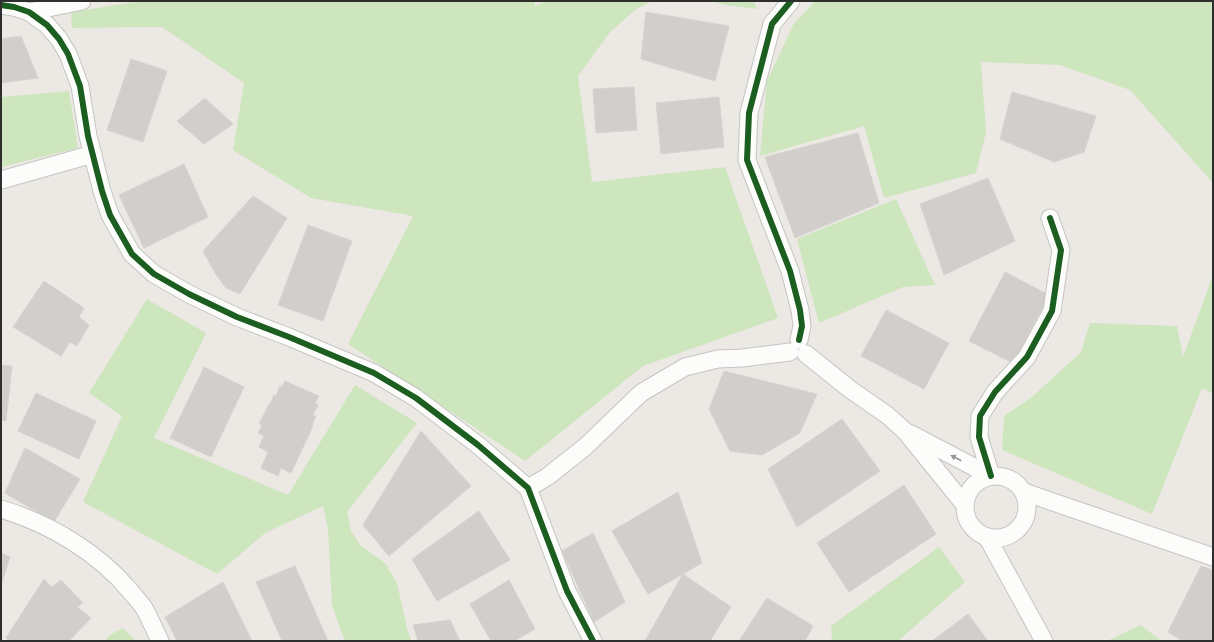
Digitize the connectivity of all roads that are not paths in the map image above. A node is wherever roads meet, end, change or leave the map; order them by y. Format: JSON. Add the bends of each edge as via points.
{"nodes":[{"id":1,"x":82,"y":1,"type":"edge"},
{"id":2,"x":791,"y":1,"type":"edge"},
{"id":3,"x":1,"y":5,"type":"edge"},
{"id":4,"x":29,"y":12,"type":"junction"},
{"id":5,"x":93,"y":154,"type":"junction"},
{"id":6,"x":1,"y":180,"type":"edge"},
{"id":7,"x":1050,"y":218,"type":"dead end"},
{"id":8,"x":798,"y":349,"type":"junction"},
{"id":9,"x":905,"y":431,"type":"junction"},
{"id":10,"x":991,"y":476,"type":"junction"},
{"id":11,"x":528,"y":488,"type":"junction"},
{"id":12,"x":1024,"y":492,"type":"junction"},
{"id":13,"x":964,"y":504,"type":"junction"},
{"id":14,"x":1,"y":509,"type":"edge"},
{"id":15,"x":987,"y":538,"type":"junction"},
{"id":16,"x":1213,"y":557,"type":"edge"},
{"id":17,"x":160,"y":641,"type":"edge"},
{"id":18,"x":593,"y":641,"type":"edge"},
{"id":19,"x":1044,"y":641,"type":"edge"}],
"edges":[{"from":1,"to":4,"type":"street"},
{"from":2,"to":8,"type":"street","via":[[772,24],[749,113],[747,160],[790,271],[802,326]]},
{"from":3,"to":4,"type":"street"},
{"from":4,"to":5,"type":"street","via":[[47,25],[68,54],[80,86]]},
{"from":5,"to":6,"type":"street"},
{"from":5,"to":11,"type":"street","via":[[110,215],[132,254],[154,274],[237,317],[374,373],[416,398],[478,445]]},
{"from":7,"to":10,"type":"street","via":[[1061,250],[1052,311],[1027,357],[995,392],[980,416],[979,438]]},
{"from":8,"to":9,"type":"street"},
{"from":8,"to":11,"type":"street","via":[[742,358],[718,358],[684,367],[641,393],[585,447]]},
{"from":10,"to":9,"type":"street","one_way":true},
{"from":9,"to":13,"type":"street"},
{"from":10,"to":12,"type":"street","via":[[1010,479]]},
{"from":10,"to":13,"type":"street","via":[[973,485]]},
{"from":11,"to":18,"type":"street","via":[[567,591]]},
{"from":12,"to":15,"type":"street","via":[[1027,512],[1024,522],[1008,536],[998,539]]},
{"from":12,"to":16,"type":"street"},
{"from":13,"to":15,"type":"street","via":[[965,515],[970,525]]},
{"from":14,"to":17,"type":"street","via":[[51,529],[99,560],[123,582],[144,608]]},
{"from":15,"to":19,"type":"street"}]}
